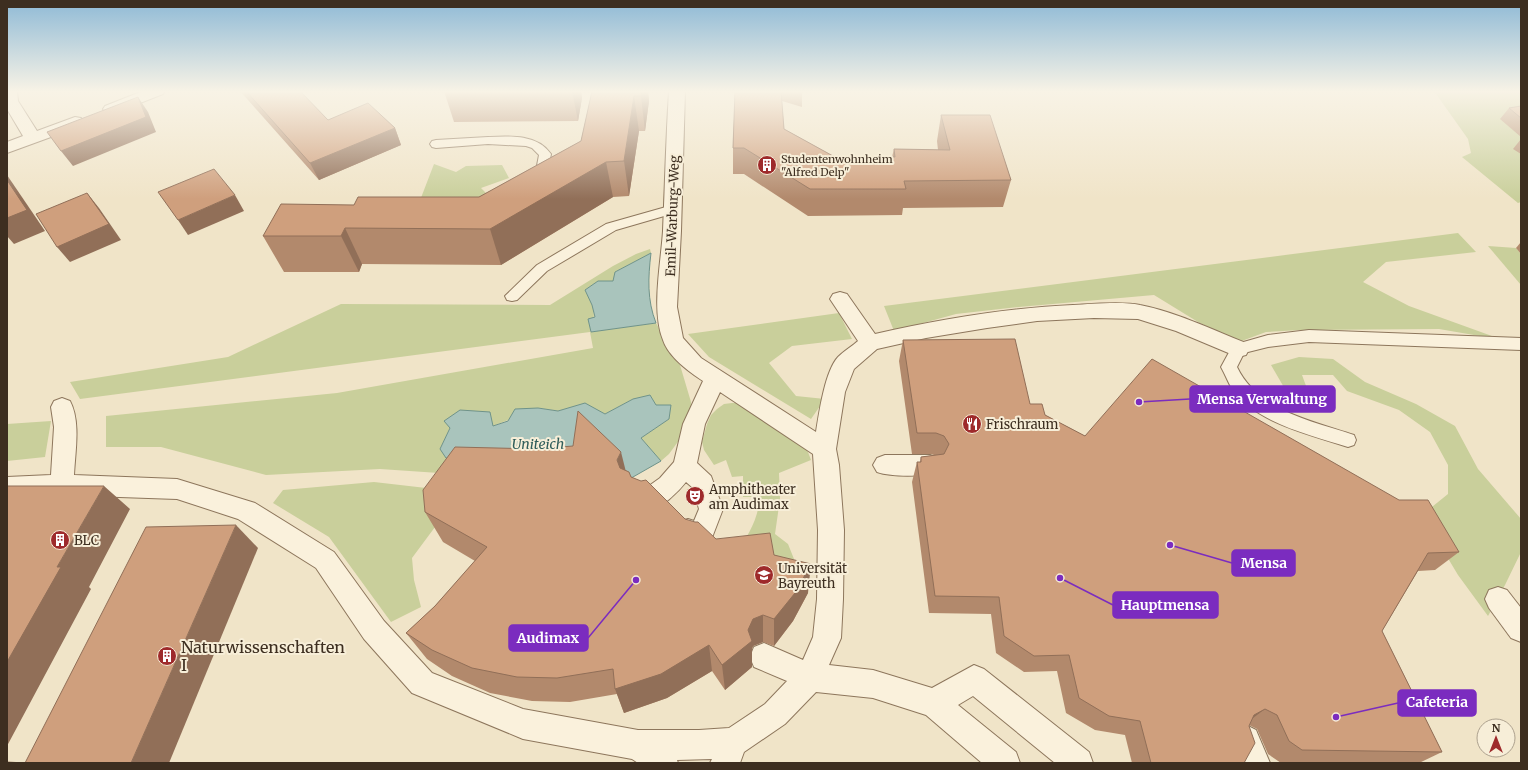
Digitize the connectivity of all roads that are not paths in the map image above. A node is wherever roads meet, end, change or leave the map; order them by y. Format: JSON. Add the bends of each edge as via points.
{"nodes":[{"id":1,"x":26,"y":127,"type":"edge"},
{"id":2,"x":63,"y":127,"type":"edge"},
{"id":3,"x":676,"y":127,"type":"edge"},
{"id":4,"x":33,"y":138,"type":"junction"},
{"id":5,"x":436,"y":144,"type":"dead end"},
{"id":6,"x":7,"y":148,"type":"edge"},
{"id":7,"x":541,"y":176,"type":"edge"},
{"id":8,"x":673,"y":209,"type":"junction"},
{"id":9,"x":512,"y":296,"type":"dead end"},
{"id":10,"x":840,"y":299,"type":"dead end"},
{"id":11,"x":870,"y":343,"type":"junction"},
{"id":12,"x":1521,"y":344,"type":"edge"},
{"id":13,"x":1238,"y":348,"type":"junction"},
{"id":14,"x":715,"y":378,"type":"junction"},
{"id":15,"x":62,"y":407,"type":"dead end"},
{"id":16,"x":1348,"y":440,"type":"dead end"},
{"id":17,"x":830,"y":460,"type":"junction"},
{"id":18,"x":885,"y":465,"type":"dead end"},
{"id":19,"x":930,"y":465,"type":"edge"},
{"id":20,"x":686,"y":466,"type":"junction"},
{"id":21,"x":62,"y":485,"type":"junction"},
{"id":22,"x":7,"y":487,"type":"edge"},
{"id":23,"x":764,"y":658,"type":"dead end"},
{"id":24,"x":810,"y":677,"type":"junction"},
{"id":25,"x":934,"y":703,"type":"junction"},
{"id":26,"x":638,"y":745,"type":"junction"},
{"id":27,"x":730,"y":752,"type":"edge"},
{"id":28,"x":663,"y":763,"type":"edge"},
{"id":29,"x":1004,"y":763,"type":"edge"},
{"id":30,"x":1078,"y":763,"type":"edge"}],
"edges":[{"from":1,"to":4,"type":"street"},
{"from":2,"to":4,"type":"street"},
{"from":3,"to":8,"type":"street","name":"Emil-Warburg-Weg"},
{"from":4,"to":6,"type":"street"},
{"from":5,"to":7,"type":"lane","via":[[519,141],[536,145],[545,154]]},
{"from":8,"to":9,"type":"lane","via":[[611,227],[542,268]]},
{"from":8,"to":14,"type":"street","name":"Emil-Warburg-Weg","via":[[668,307],[673,340],[693,364]]},
{"from":10,"to":11,"type":"street"},
{"from":11,"to":13,"type":"street","via":[[987,320],[1094,311],[1139,312]]},
{"from":11,"to":17,"type":"street","via":[[846,364],[834,392]]},
{"from":12,"to":13,"type":"lane","via":[[1309,336]]},
{"from":13,"to":16,"type":"lane","via":[[1229,367],[1238,385],[1255,402],[1283,419]]},
{"from":14,"to":17,"type":"street"},
{"from":14,"to":20,"type":"street","via":[[694,424]]},
{"from":15,"to":21,"type":"street","via":[[65,427]]},
{"from":17,"to":24,"type":"street","via":[[831,530],[819,570],[830,599],[827,638]]},
{"from":18,"to":19,"type":"street"},
{"from":20,"to":20,"type":"street","via":[[703,483],[711,508],[699,540],[647,496],[669,485]]},
{"from":21,"to":22,"type":"street"},
{"from":21,"to":26,"type":"street","via":[[177,489],[246,511],[325,560],[374,630],[422,682],[523,724]]},
{"from":23,"to":24,"type":"street"},
{"from":24,"to":25,"type":"street","via":[[873,684]]},
{"from":24,"to":27,"type":"street","via":[[775,714]]},
{"from":25,"to":29,"type":"street"},
{"from":25,"to":30,"type":"street","via":[[974,679]]},
{"from":26,"to":27,"type":"street","via":[[699,745]]},
{"from":26,"to":28,"type":"street"}]}
